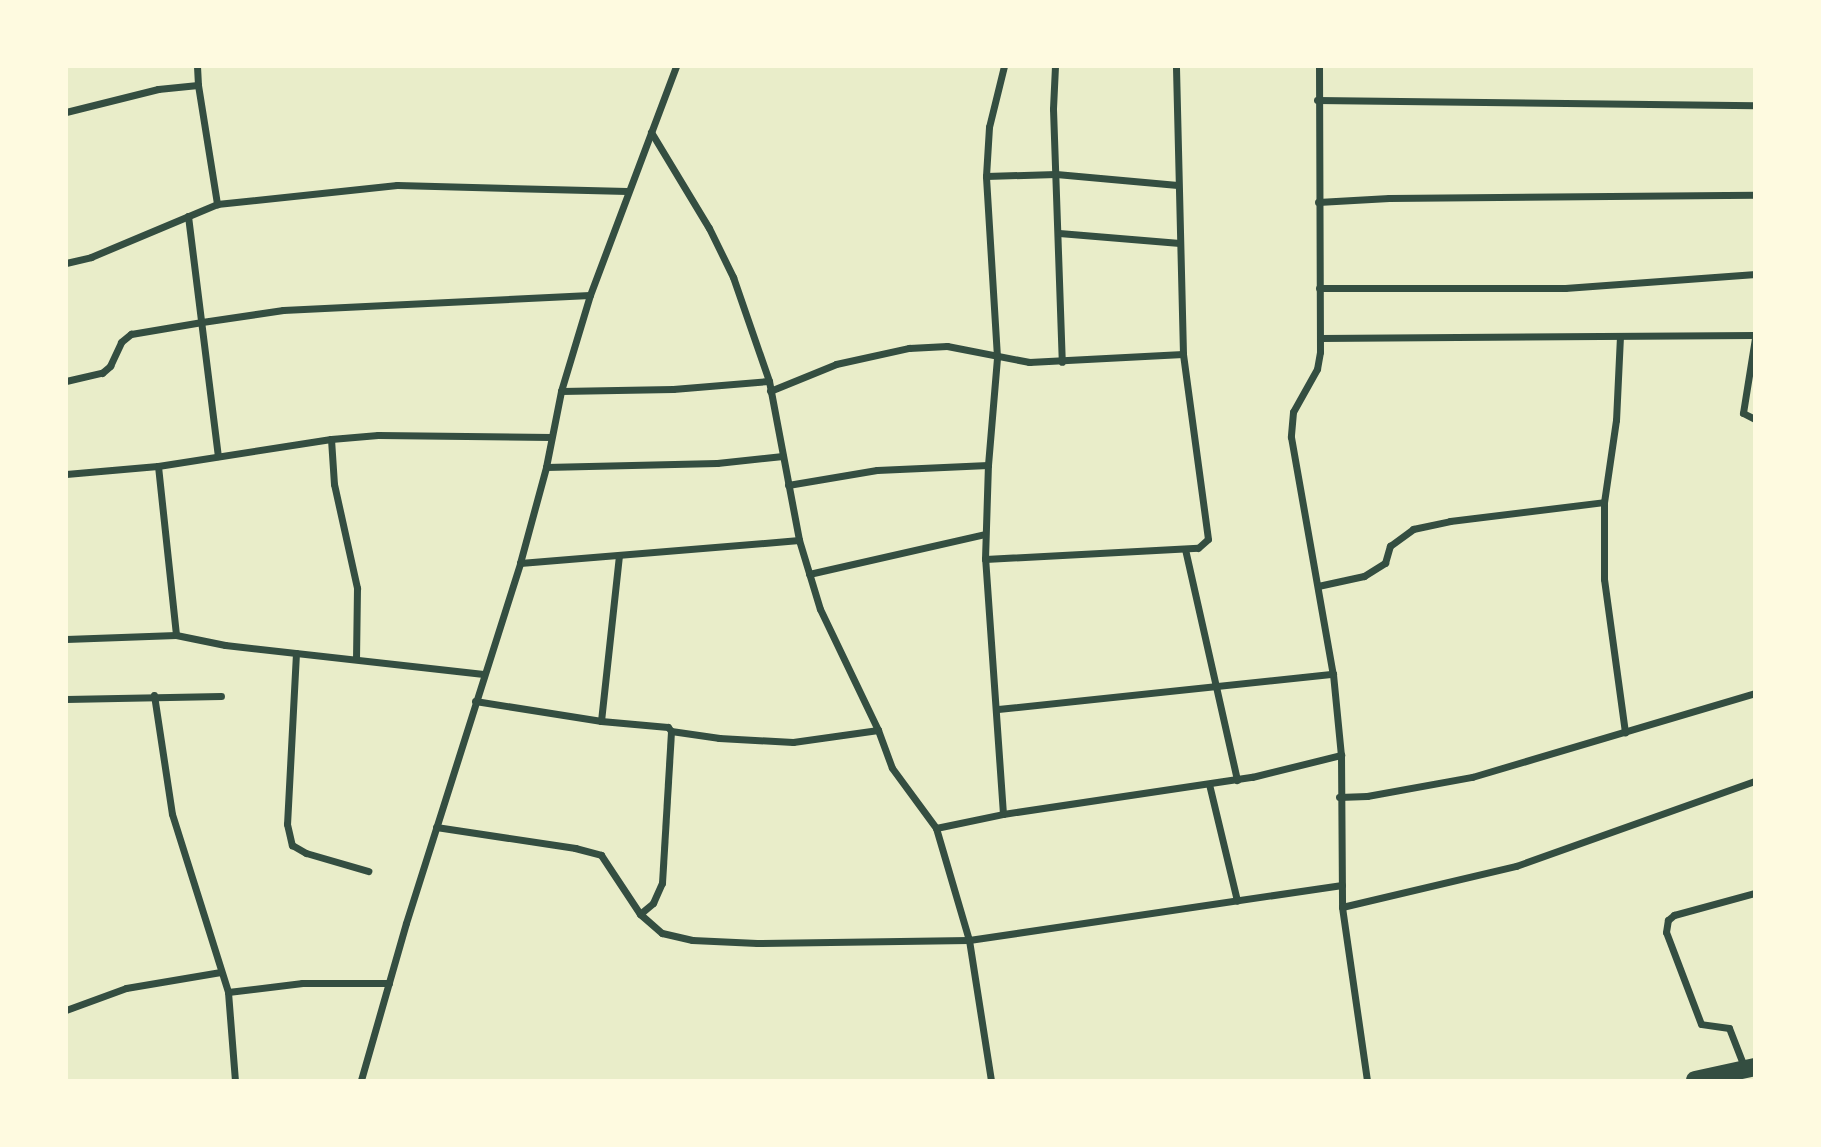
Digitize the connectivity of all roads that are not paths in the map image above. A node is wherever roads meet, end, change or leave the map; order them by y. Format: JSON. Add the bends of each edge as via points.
{"nodes":[{"id":1,"x":197,"y":66,"type":"edge"},
{"id":2,"x":676,"y":66,"type":"edge"},
{"id":3,"x":1004,"y":66,"type":"edge"},
{"id":4,"x":1055,"y":66,"type":"edge"},
{"id":5,"x":1176,"y":66,"type":"edge"},
{"id":6,"x":1319,"y":66,"type":"edge"},
{"id":7,"x":198,"y":85,"type":"junction"},
{"id":8,"x":1317,"y":100,"type":"junction"},
{"id":9,"x":1755,"y":105,"type":"edge"},
{"id":10,"x":66,"y":111,"type":"edge"},
{"id":11,"x":651,"y":132,"type":"junction"},
{"id":12,"x":1056,"y":174,"type":"junction"},
{"id":13,"x":986,"y":176,"type":"junction"},
{"id":14,"x":1178,"y":185,"type":"junction"},
{"id":15,"x":627,"y":191,"type":"junction"},
{"id":16,"x":1755,"y":195,"type":"edge"},
{"id":17,"x":1318,"y":202,"type":"junction"},
{"id":18,"x":217,"y":204,"type":"junction"},
{"id":19,"x":188,"y":216,"type":"junction"},
{"id":20,"x":1059,"y":233,"type":"junction"},
{"id":21,"x":1180,"y":243,"type":"junction"},
{"id":22,"x":66,"y":263,"type":"edge"},
{"id":23,"x":1755,"y":274,"type":"edge"},
{"id":24,"x":1319,"y":288,"type":"junction"},
{"id":25,"x":590,"y":295,"type":"junction"},
{"id":26,"x":202,"y":322,"type":"junction"},
{"id":27,"x":1620,"y":336,"type":"junction"},
{"id":28,"x":1755,"y":336,"type":"edge"},
{"id":29,"x":1320,"y":338,"type":"junction"},
{"id":30,"x":1182,"y":354,"type":"junction"},
{"id":31,"x":997,"y":357,"type":"junction"},
{"id":32,"x":1062,"y":362,"type":"junction"},
{"id":33,"x":66,"y":381,"type":"edge"},
{"id":34,"x":769,"y":382,"type":"junction"},
{"id":35,"x":561,"y":391,"type":"junction"},
{"id":36,"x":770,"y":391,"type":"junction"},
{"id":37,"x":1755,"y":419,"type":"edge"},
{"id":38,"x":551,"y":437,"type":"junction"},
{"id":39,"x":331,"y":439,"type":"junction"},
{"id":40,"x":218,"y":456,"type":"junction"},
{"id":41,"x":783,"y":456,"type":"junction"},
{"id":42,"x":988,"y":465,"type":"junction"},
{"id":43,"x":158,"y":466,"type":"junction"},
{"id":44,"x":545,"y":467,"type":"junction"},
{"id":45,"x":66,"y":474,"type":"edge"},
{"id":46,"x":788,"y":485,"type":"junction"},
{"id":47,"x":1604,"y":502,"type":"junction"},
{"id":48,"x":985,"y":534,"type":"junction"},
{"id":49,"x":799,"y":540,"type":"junction"},
{"id":50,"x":1185,"y":550,"type":"junction"},
{"id":51,"x":619,"y":556,"type":"junction"},
{"id":52,"x":985,"y":559,"type":"junction"},
{"id":53,"x":520,"y":562,"type":"junction"},
{"id":54,"x":809,"y":575,"type":"junction"},
{"id":55,"x":1318,"y":586,"type":"junction"},
{"id":56,"x":176,"y":635,"type":"junction"},
{"id":57,"x":66,"y":639,"type":"edge"},
{"id":58,"x":296,"y":653,"type":"junction"},
{"id":59,"x":356,"y":659,"type":"junction"},
{"id":60,"x":483,"y":674,"type":"junction"},
{"id":61,"x":1333,"y":674,"type":"junction"},
{"id":62,"x":1216,"y":686,"type":"junction"},
{"id":63,"x":1755,"y":693,"type":"edge"},
{"id":64,"x":154,"y":695,"type":"junction"},
{"id":65,"x":221,"y":696,"type":"dead end"},
{"id":66,"x":66,"y":699,"type":"edge"},
{"id":67,"x":475,"y":701,"type":"junction"},
{"id":68,"x":998,"y":709,"type":"junction"},
{"id":69,"x":601,"y":721,"type":"junction"},
{"id":70,"x":878,"y":730,"type":"junction"},
{"id":71,"x":671,"y":731,"type":"junction"},
{"id":72,"x":1625,"y":733,"type":"junction"},
{"id":73,"x":1341,"y":755,"type":"junction"},
{"id":74,"x":1237,"y":780,"type":"junction"},
{"id":75,"x":1755,"y":781,"type":"edge"},
{"id":76,"x":1209,"y":784,"type":"junction"},
{"id":77,"x":1339,"y":797,"type":"junction"},
{"id":78,"x":1003,"y":814,"type":"junction"},
{"id":79,"x":436,"y":827,"type":"junction"},
{"id":80,"x":936,"y":828,"type":"junction"},
{"id":81,"x":368,"y":871,"type":"dead end"},
{"id":82,"x":1342,"y":885,"type":"junction"},
{"id":83,"x":1755,"y":893,"type":"edge"},
{"id":84,"x":1237,"y":901,"type":"junction"},
{"id":85,"x":1342,"y":907,"type":"junction"},
{"id":86,"x":640,"y":914,"type":"junction"},
{"id":87,"x":969,"y":940,"type":"junction"},
{"id":88,"x":220,"y":972,"type":"junction"},
{"id":89,"x":389,"y":983,"type":"junction"},
{"id":90,"x":228,"y":992,"type":"junction"},
{"id":91,"x":66,"y":1010,"type":"edge"},
{"id":92,"x":1750,"y":1068,"type":"edge"},
{"id":93,"x":235,"y":1080,"type":"edge"},
{"id":94,"x":361,"y":1080,"type":"edge"},
{"id":95,"x":991,"y":1080,"type":"edge"},
{"id":96,"x":1367,"y":1080,"type":"edge"},
{"id":97,"x":1695,"y":1080,"type":"edge"}],
"edges":[{"from":1,"to":7,"type":"street"},
{"from":2,"to":11,"type":"street"},
{"from":3,"to":13,"type":"street","via":[[989,127]]},
{"from":4,"to":12,"type":"street"},
{"from":5,"to":14,"type":"street"},
{"from":6,"to":8,"type":"street"},
{"from":7,"to":10,"type":"street","via":[[158,89]]},
{"from":7,"to":18,"type":"street"},
{"from":8,"to":9,"type":"street"},
{"from":8,"to":17,"type":"street"},
{"from":11,"to":15,"type":"street"},
{"from":11,"to":34,"type":"street","via":[[733,277]]},
{"from":12,"to":13,"type":"street"},
{"from":12,"to":14,"type":"street"},
{"from":12,"to":20,"type":"street"},
{"from":13,"to":31,"type":"street"},
{"from":14,"to":21,"type":"street"},
{"from":15,"to":18,"type":"street","via":[[397,185]]},
{"from":15,"to":25,"type":"street"},
{"from":16,"to":17,"type":"street"},
{"from":17,"to":24,"type":"street"},
{"from":18,"to":19,"type":"street"},
{"from":19,"to":22,"type":"street","via":[[92,257]]},
{"from":19,"to":26,"type":"street"},
{"from":20,"to":21,"type":"street"},
{"from":20,"to":32,"type":"street"},
{"from":21,"to":30,"type":"street"},
{"from":23,"to":24,"type":"street","via":[[1565,288]]},
{"from":24,"to":29,"type":"street"},
{"from":25,"to":26,"type":"street","via":[[282,310]]},
{"from":25,"to":35,"type":"street"},
{"from":26,"to":33,"type":"street","via":[[131,334],[103,373]]},
{"from":26,"to":40,"type":"street"},
{"from":27,"to":28,"type":"street"},
{"from":27,"to":29,"type":"street"},
{"from":27,"to":47,"type":"street","via":[[1616,420]]},
{"from":28,"to":37,"type":"street","via":[[1743,413]]},
{"from":29,"to":55,"type":"street","via":[[1317,369],[1291,422]]},
{"from":30,"to":32,"type":"street"},
{"from":30,"to":50,"type":"street","via":[[1208,539],[1198,548]]},
{"from":31,"to":32,"type":"street"},
{"from":31,"to":36,"type":"street","via":[[947,346],[909,348],[836,364]]},
{"from":31,"to":42,"type":"street"},
{"from":34,"to":35,"type":"street"},
{"from":34,"to":36,"type":"street"},
{"from":35,"to":38,"type":"street"},
{"from":36,"to":41,"type":"street"},
{"from":38,"to":39,"type":"street","via":[[378,435]]},
{"from":38,"to":44,"type":"street"},
{"from":39,"to":40,"type":"street"},
{"from":39,"to":59,"type":"street","via":[[334,484],[357,588]]},
{"from":40,"to":43,"type":"street"},
{"from":41,"to":44,"type":"street","via":[[717,463]]},
{"from":41,"to":46,"type":"street"},
{"from":42,"to":46,"type":"street","via":[[877,470]]},
{"from":42,"to":48,"type":"street"},
{"from":43,"to":45,"type":"street"},
{"from":43,"to":56,"type":"street"},
{"from":44,"to":53,"type":"street"},
{"from":46,"to":49,"type":"street"},
{"from":47,"to":55,"type":"street","via":[[1413,529],[1390,546],[1385,563],[1364,576]]},
{"from":47,"to":72,"type":"street","via":[[1604,579]]},
{"from":48,"to":52,"type":"street"},
{"from":48,"to":54,"type":"street"},
{"from":49,"to":51,"type":"street"},
{"from":49,"to":54,"type":"street"},
{"from":50,"to":52,"type":"street"},
{"from":50,"to":62,"type":"street"},
{"from":51,"to":53,"type":"street"},
{"from":51,"to":69,"type":"street"},
{"from":52,"to":68,"type":"street"},
{"from":53,"to":60,"type":"street"},
{"from":54,"to":70,"type":"street","via":[[820,609]]},
{"from":55,"to":61,"type":"street"},
{"from":56,"to":57,"type":"street"},
{"from":56,"to":58,"type":"street"},
{"from":58,"to":59,"type":"street"},
{"from":58,"to":81,"type":"street","via":[[287,824],[292,845]]},
{"from":59,"to":60,"type":"street"},
{"from":60,"to":67,"type":"street"},
{"from":61,"to":62,"type":"street"},
{"from":61,"to":73,"type":"street"},
{"from":62,"to":68,"type":"street"},
{"from":62,"to":74,"type":"street"},
{"from":63,"to":72,"type":"street"},
{"from":64,"to":65,"type":"street"},
{"from":64,"to":66,"type":"street"},
{"from":64,"to":88,"type":"street","via":[[172,814]]},
{"from":67,"to":69,"type":"street"},
{"from":67,"to":79,"type":"street"},
{"from":68,"to":78,"type":"street"},
{"from":69,"to":71,"type":"street"},
{"from":70,"to":71,"type":"street","via":[[793,741]]},
{"from":70,"to":80,"type":"street","via":[[891,768]]},
{"from":71,"to":86,"type":"street","via":[[662,883],[653,903]]},
{"from":72,"to":77,"type":"street","via":[[1472,777]]},
{"from":73,"to":74,"type":"street"},
{"from":73,"to":77,"type":"street"},
{"from":74,"to":76,"type":"street"},
{"from":75,"to":85,"type":"street","via":[[1517,866]]},
{"from":76,"to":78,"type":"street"},
{"from":76,"to":84,"type":"street"},
{"from":77,"to":82,"type":"street"},
{"from":78,"to":80,"type":"street"},
{"from":79,"to":86,"type":"street","via":[[601,855]]},
{"from":79,"to":89,"type":"street"},
{"from":80,"to":87,"type":"street"},
{"from":82,"to":84,"type":"street"},
{"from":82,"to":85,"type":"street"},
{"from":83,"to":92,"type":"street","via":[[1674,915],[1666,932],[1701,1024],[1729,1028]]},
{"from":84,"to":87,"type":"street"},
{"from":85,"to":96,"type":"street"},
{"from":86,"to":87,"type":"street","via":[[662,933],[692,940]]},
{"from":87,"to":95,"type":"street"},
{"from":88,"to":90,"type":"street"},
{"from":88,"to":91,"type":"street","via":[[126,988]]},
{"from":89,"to":90,"type":"street","via":[[302,983]]},
{"from":89,"to":94,"type":"street"},
{"from":90,"to":93,"type":"street"},
{"from":92,"to":97,"type":"main road"}]}
